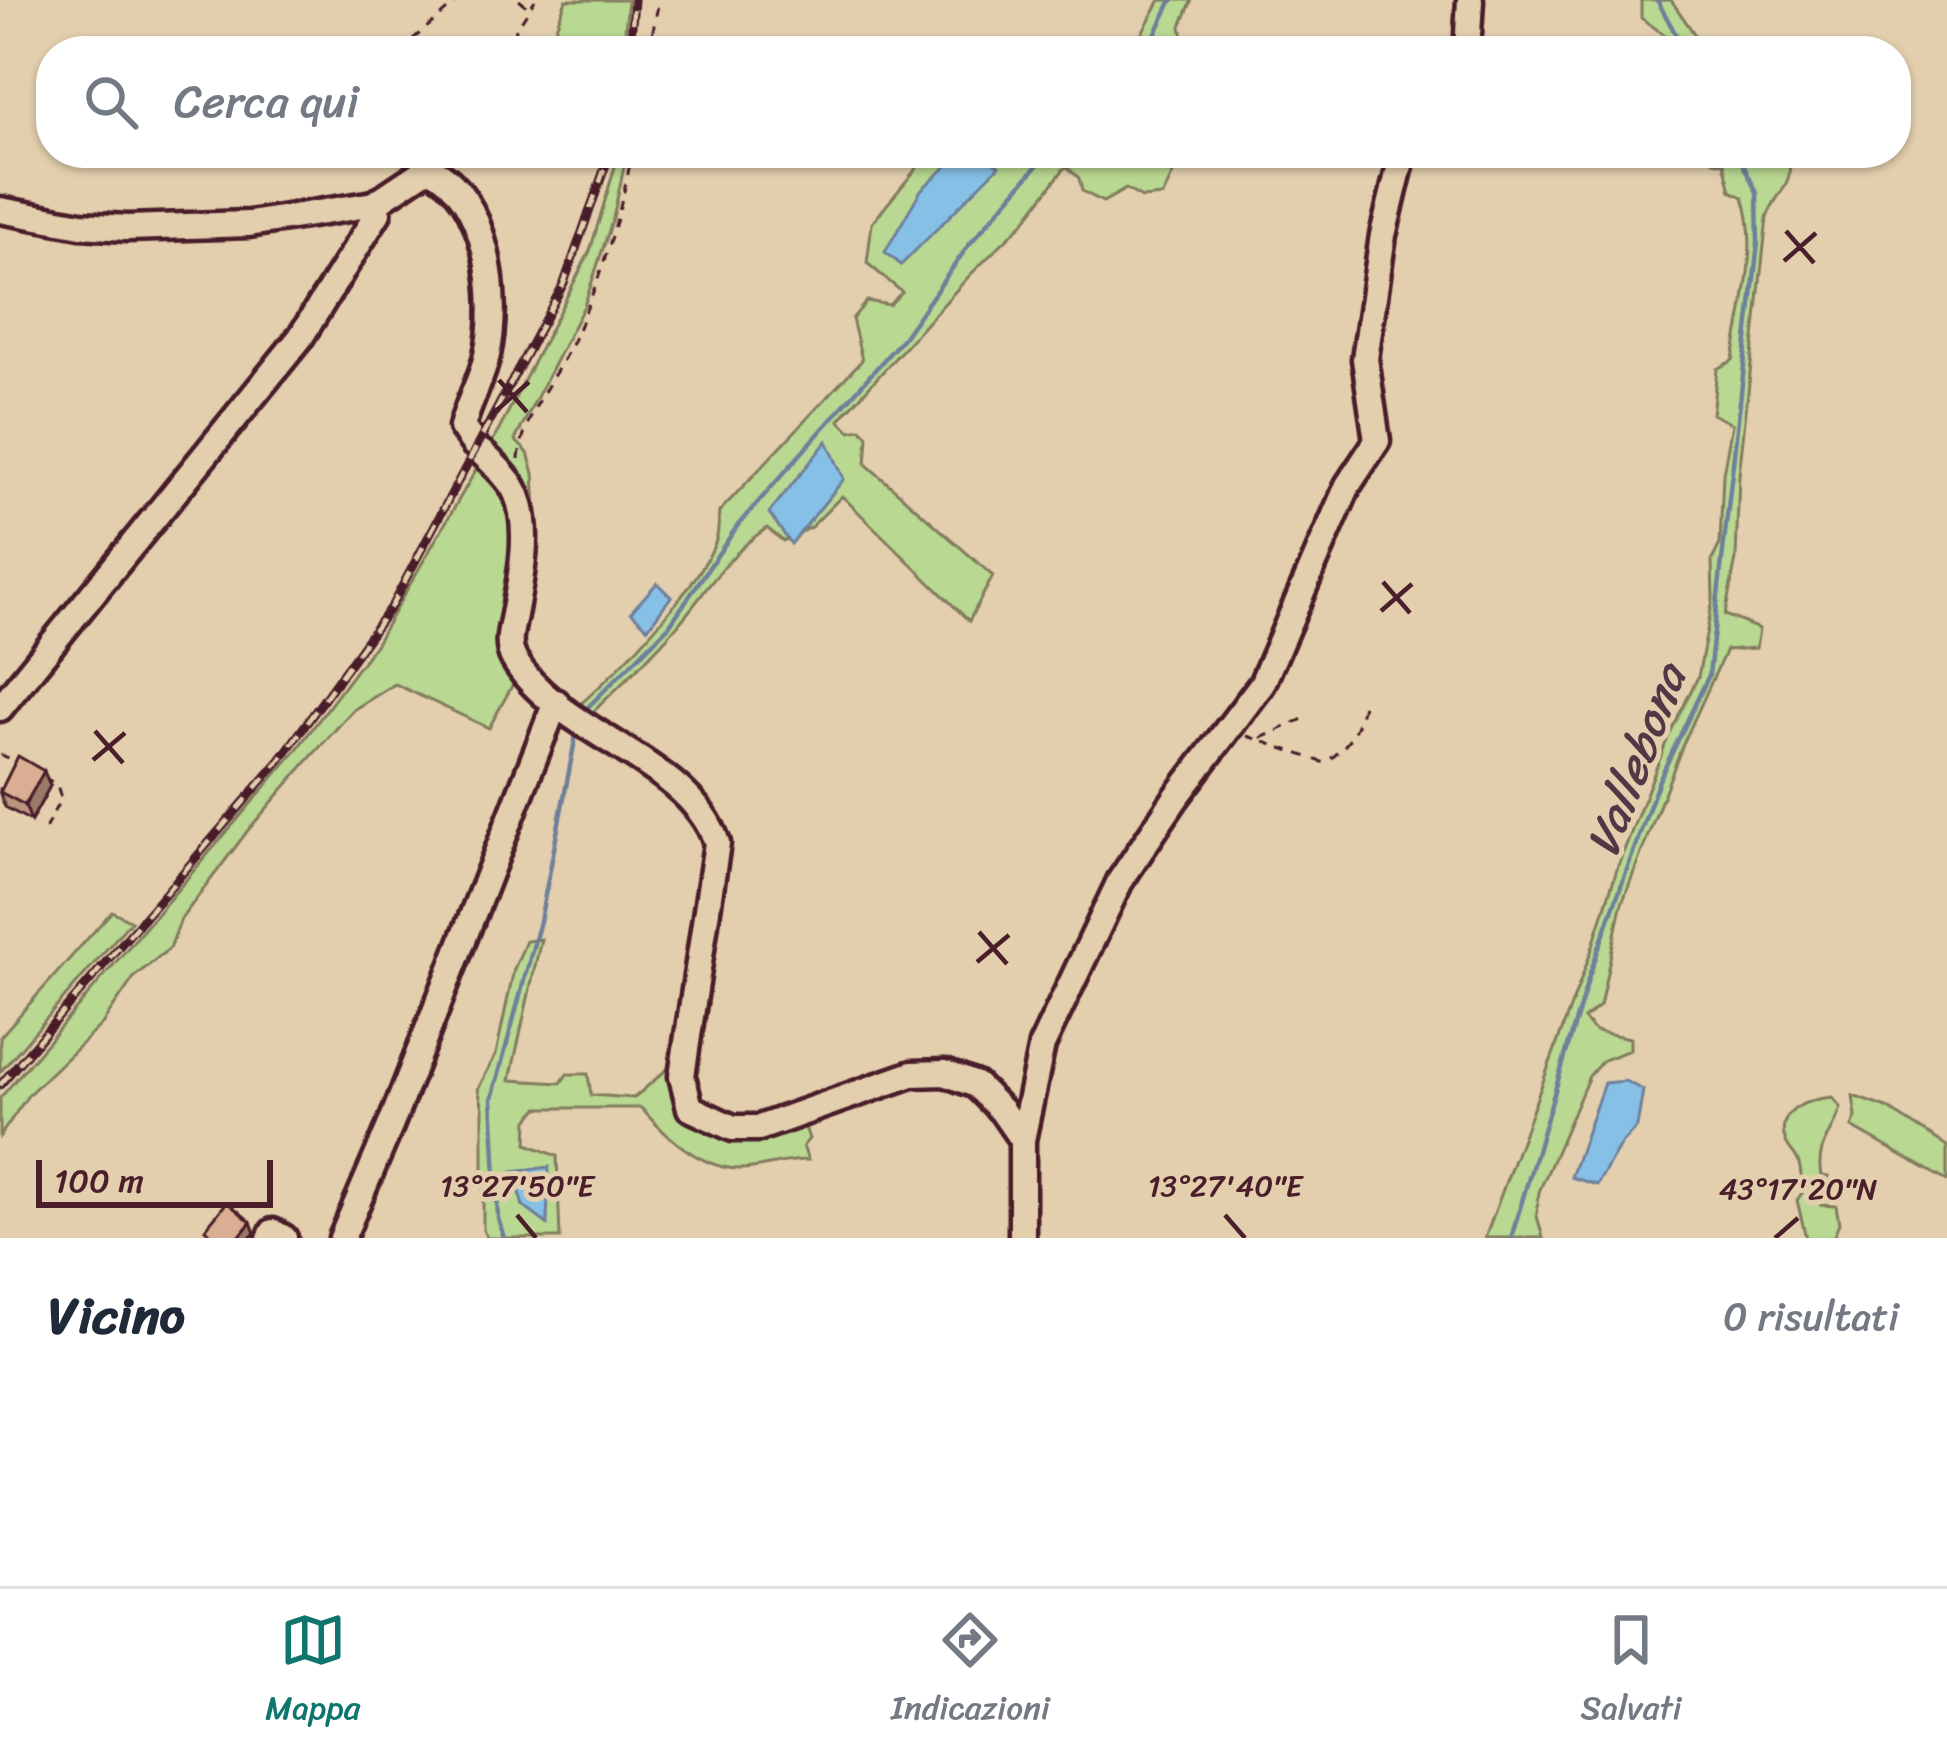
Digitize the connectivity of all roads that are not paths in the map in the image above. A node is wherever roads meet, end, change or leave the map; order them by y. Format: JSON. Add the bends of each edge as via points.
{"nodes":[{"id":1,"x":1470,"y":0,"type":"edge"},
{"id":2,"x":1468,"y":36,"type":"edge"},
{"id":3,"x":1399,"y":168,"type":"edge"},
{"id":4,"x":374,"y":204,"type":"junction"},
{"id":5,"x":0,"y":210,"type":"edge"},
{"id":6,"x":556,"y":702,"type":"junction"},
{"id":7,"x":0,"y":708,"type":"edge"},
{"id":8,"x":1022,"y":1140,"type":"junction"},
{"id":9,"x":270,"y":1238,"type":"edge"},
{"id":10,"x":284,"y":1238,"type":"edge"},
{"id":11,"x":342,"y":1238,"type":"edge"},
{"id":12,"x":1022,"y":1238,"type":"edge"}],
"edges":[{"from":1,"to":2,"type":"street"},
{"from":3,"to":8,"type":"street","via":[[1365,359],[1377,441],[1348,485],[1262,684],[1120,881],[1042,1045]]},
{"from":4,"to":5,"type":"street","via":[[169,228],[81,225]]},
{"from":4,"to":6,"type":"street","via":[[428,168],[470,210],[494,308],[462,427],[516,491],[525,556],[508,647]]},
{"from":4,"to":7,"type":"street","via":[[378,213],[300,338]]},
{"from":6,"to":8,"type":"street","via":[[690,798],[717,843],[682,1076],[691,1108],[733,1128],[759,1128],[912,1074],[945,1073],[976,1085]]},
{"from":6,"to":11,"type":"street"},
{"from":8,"to":12,"type":"street"},
{"from":9,"to":10,"type":"street"}]}
